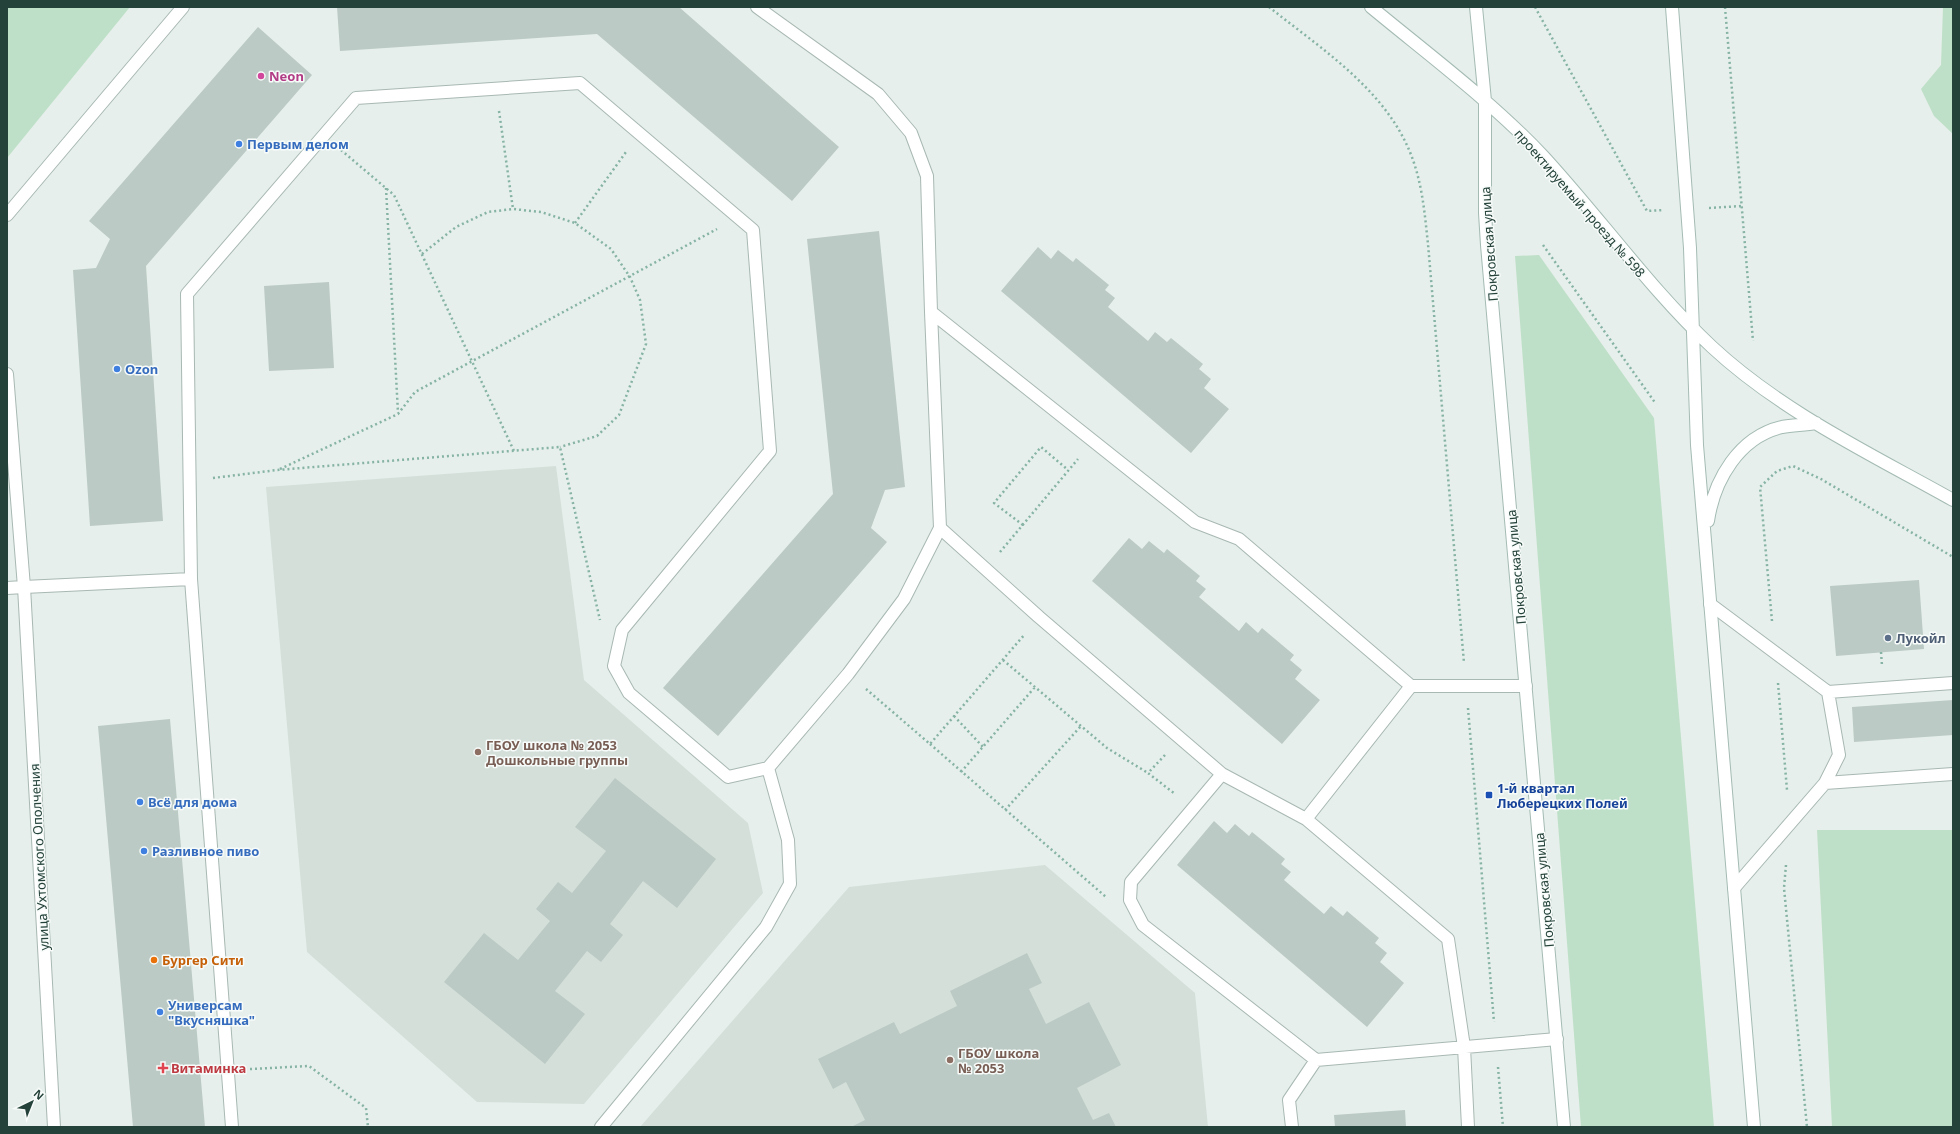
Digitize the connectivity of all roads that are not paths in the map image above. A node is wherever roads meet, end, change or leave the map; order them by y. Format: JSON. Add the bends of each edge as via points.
{"nodes":[{"id":1,"x":182,"y":7,"type":"edge"},
{"id":2,"x":757,"y":7,"type":"edge"},
{"id":3,"x":1371,"y":7,"type":"edge"},
{"id":4,"x":1476,"y":7,"type":"edge"},
{"id":5,"x":1672,"y":7,"type":"edge"},
{"id":6,"x":1485,"y":101,"type":"junction"},
{"id":7,"x":7,"y":215,"type":"edge"},
{"id":8,"x":931,"y":312,"type":"junction"},
{"id":9,"x":1693,"y":328,"type":"junction"},
{"id":10,"x":7,"y":374,"type":"edge"},
{"id":11,"x":1816,"y":423,"type":"junction"},
{"id":12,"x":1953,"y":500,"type":"edge"},
{"id":13,"x":940,"y":528,"type":"junction"},
{"id":14,"x":1705,"y":542,"type":"junction"},
{"id":15,"x":191,"y":580,"type":"junction"},
{"id":16,"x":24,"y":587,"type":"junction"},
{"id":17,"x":7,"y":588,"type":"edge"},
{"id":18,"x":1710,"y":604,"type":"junction"},
{"id":19,"x":1953,"y":683,"type":"edge"},
{"id":20,"x":1411,"y":686,"type":"junction"},
{"id":21,"x":1526,"y":686,"type":"junction"},
{"id":22,"x":1828,"y":692,"type":"junction"},
{"id":23,"x":768,"y":768,"type":"junction"},
{"id":24,"x":1222,"y":774,"type":"junction"},
{"id":25,"x":1953,"y":774,"type":"edge"},
{"id":26,"x":1825,"y":783,"type":"junction"},
{"id":27,"x":1306,"y":819,"type":"junction"},
{"id":28,"x":1734,"y":888,"type":"junction"},
{"id":29,"x":1557,"y":1039,"type":"junction"},
{"id":30,"x":1464,"y":1047,"type":"junction"},
{"id":31,"x":1316,"y":1060,"type":"junction"},
{"id":32,"x":54,"y":1127,"type":"edge"},
{"id":33,"x":232,"y":1127,"type":"edge"},
{"id":34,"x":601,"y":1127,"type":"edge"},
{"id":35,"x":1292,"y":1127,"type":"edge"},
{"id":36,"x":1468,"y":1127,"type":"edge"},
{"id":37,"x":1564,"y":1127,"type":"edge"},
{"id":38,"x":1754,"y":1127,"type":"edge"}],
"edges":[{"from":1,"to":7,"type":"main road"},
{"from":2,"to":8,"type":"main road","via":[[878,94],[911,133],[927,176]]},
{"from":3,"to":6,"type":"main road","name":"проектируемый проезд № 598"},
{"from":4,"to":6,"type":"main road","name":"Покровская улица"},
{"from":5,"to":9,"type":"main road"},
{"from":6,"to":9,"type":"main road","name":"проектируемый проезд № 598","via":[[1544,158],[1648,281]]},
{"from":6,"to":21,"type":"main road","name":"Покровская улица","via":[[1485,213]]},
{"from":8,"to":13,"type":"main road"},
{"from":8,"to":20,"type":"main road","via":[[1195,522],[1238,539]]},
{"from":9,"to":11,"type":"main road","name":"проектируемый проезд № 598","via":[[1742,372],[1782,402]]},
{"from":9,"to":14,"type":"main road","via":[[1697,444]]},
{"from":10,"to":16,"type":"main road","name":"улица Ухтомского Ополчения"},
{"from":11,"to":12,"type":"main road","name":"проектируемый проезд № 598"},
{"from":11,"to":14,"type":"main road","via":[[1782,427],[1762,435],[1747,445],[1718,483],[1710,505]]},
{"from":13,"to":23,"type":"main road","via":[[904,599],[848,674]]},
{"from":13,"to":24,"type":"main road"},
{"from":14,"to":18,"type":"main road"},
{"from":15,"to":16,"type":"main road"},
{"from":15,"to":23,"type":"main road","via":[[187,294],[356,98],[580,83],[753,230],[770,451],[622,630],[614,666],[629,693],[728,776]]},
{"from":15,"to":33,"type":"main road"},
{"from":16,"to":17,"type":"main road"},
{"from":16,"to":32,"type":"main road","name":"улица Ухтомского Ополчения"},
{"from":18,"to":22,"type":"main road"},
{"from":18,"to":28,"type":"main road"},
{"from":19,"to":22,"type":"main road"},
{"from":20,"to":21,"type":"main road"},
{"from":20,"to":27,"type":"main road"},
{"from":21,"to":29,"type":"main road","name":"Покровская улица"},
{"from":22,"to":26,"type":"main road","via":[[1839,755]]},
{"from":23,"to":34,"type":"main road","via":[[788,840],[790,884],[766,927]]},
{"from":24,"to":27,"type":"main road"},
{"from":24,"to":31,"type":"main road","via":[[1130,882],[1130,900],[1143,925]]},
{"from":25,"to":26,"type":"main road"},
{"from":26,"to":28,"type":"main road"},
{"from":27,"to":30,"type":"main road","via":[[1448,939]]},
{"from":28,"to":38,"type":"main road"},
{"from":29,"to":30,"type":"main road"},
{"from":29,"to":37,"type":"main road","name":"Покровская улица"},
{"from":30,"to":31,"type":"main road"},
{"from":30,"to":36,"type":"main road"},
{"from":31,"to":35,"type":"main road","via":[[1289,1100]]}]}
